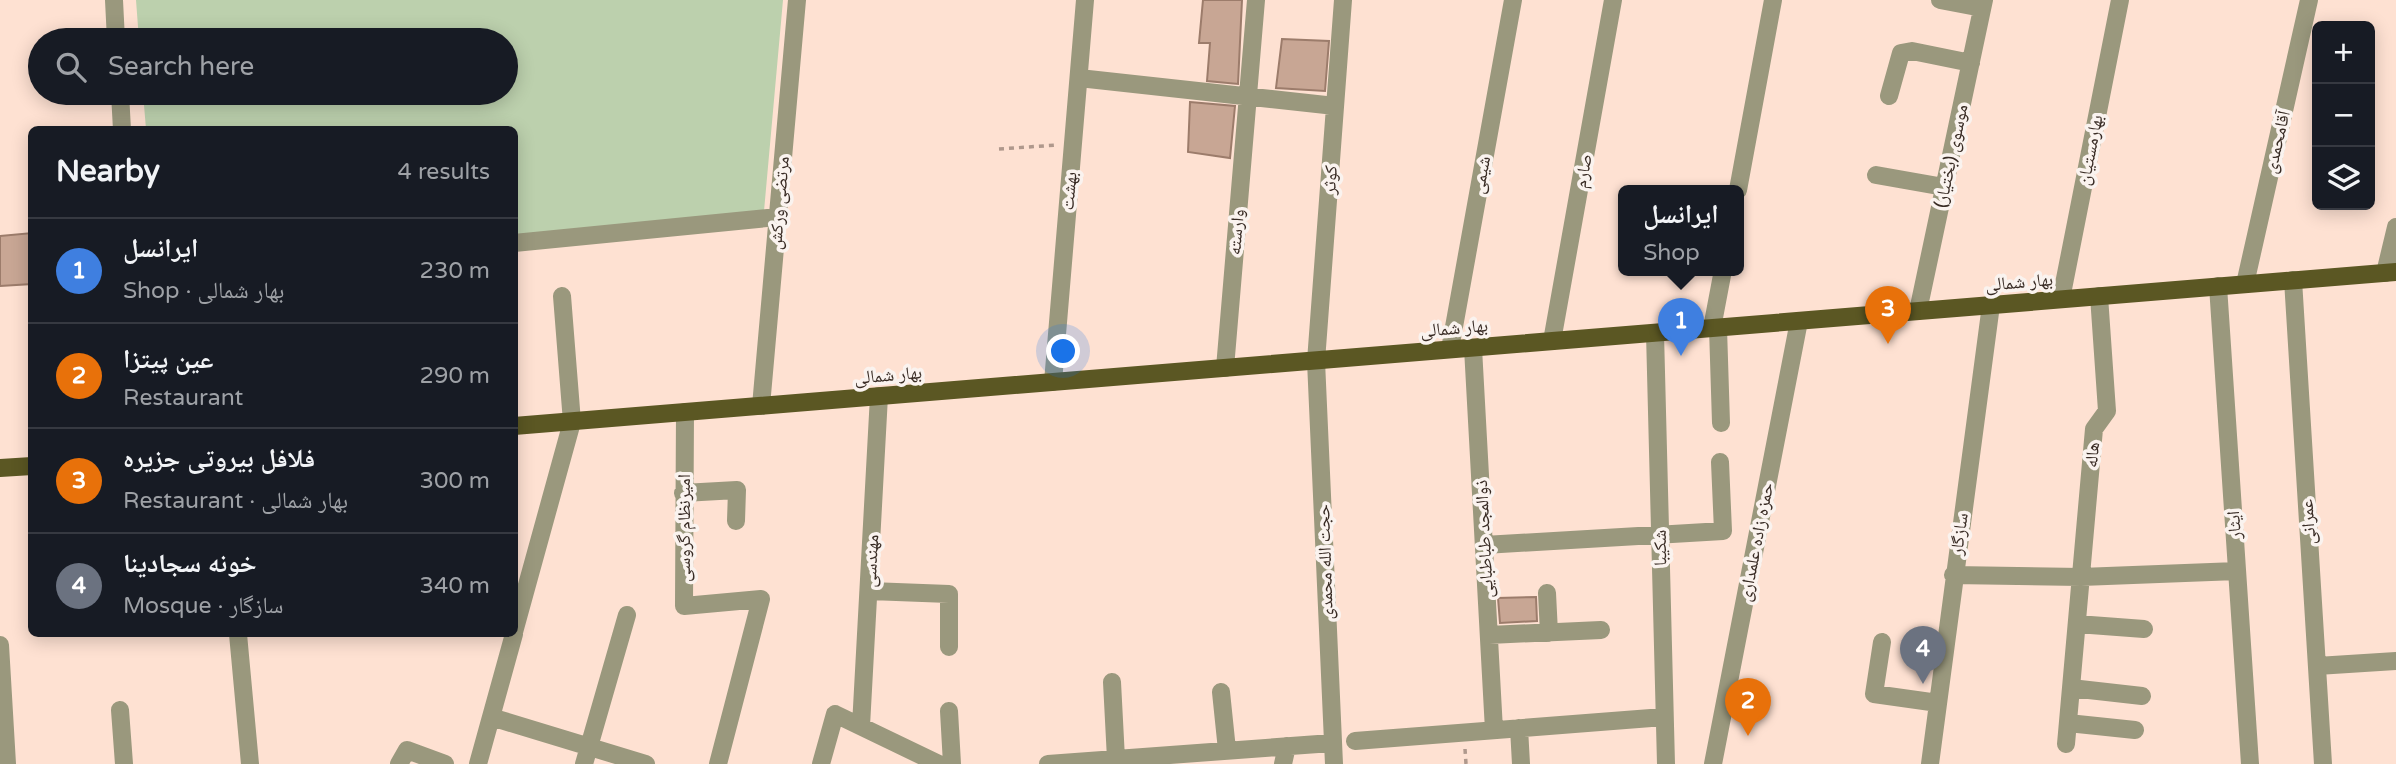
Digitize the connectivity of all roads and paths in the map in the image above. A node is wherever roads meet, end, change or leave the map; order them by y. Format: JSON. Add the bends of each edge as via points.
{"nodes":[{"id":1,"x":114,"y":0,"type":"edge"},
{"id":2,"x":797,"y":0,"type":"edge"},
{"id":3,"x":1085,"y":0,"type":"edge"},
{"id":4,"x":1256,"y":0,"type":"edge"},
{"id":5,"x":1343,"y":0,"type":"edge"},
{"id":6,"x":1513,"y":0,"type":"edge"},
{"id":7,"x":1613,"y":0,"type":"edge"},
{"id":8,"x":1773,"y":0,"type":"edge"},
{"id":9,"x":1940,"y":0,"type":"edge"},
{"id":10,"x":2120,"y":0,"type":"edge"},
{"id":11,"x":2309,"y":0,"type":"edge"},
{"id":12,"x":1983,"y":4,"type":"edge"},
{"id":13,"x":116,"y":28,"type":"edge"},
{"id":14,"x":1971,"y":63,"type":"junction"},
{"id":15,"x":1079,"y":78,"type":"junction"},
{"id":16,"x":1248,"y":96,"type":"junction"},
{"id":17,"x":1889,"y":96,"type":"dead end"},
{"id":18,"x":121,"y":105,"type":"edge"},
{"id":19,"x":1335,"y":106,"type":"junction"},
{"id":20,"x":122,"y":126,"type":"edge"},
{"id":21,"x":1073,"y":144,"type":"junction"},
{"id":22,"x":999,"y":149,"type":"dead end"},
{"id":23,"x":1876,"y":175,"type":"dead end"},
{"id":24,"x":1739,"y":185,"type":"edge"},
{"id":25,"x":1944,"y":187,"type":"junction"},
{"id":26,"x":778,"y":216,"type":"junction"},
{"id":27,"x":2396,"y":227,"type":"edge"},
{"id":28,"x":518,"y":243,"type":"edge"},
{"id":29,"x":2391,"y":272,"type":"edge"},
{"id":30,"x":1722,"y":276,"type":"edge"},
{"id":31,"x":2293,"y":280,"type":"junction"},
{"id":32,"x":2245,"y":284,"type":"junction"},
{"id":33,"x":2218,"y":286,"type":"junction"},
{"id":34,"x":562,"y":296,"type":"dead end"},
{"id":35,"x":2099,"y":296,"type":"junction"},
{"id":36,"x":2061,"y":299,"type":"junction"},
{"id":37,"x":1991,"y":305,"type":"junction"},
{"id":38,"x":1918,"y":311,"type":"junction"},
{"id":39,"x":1800,"y":321,"type":"junction"},
{"id":40,"x":1715,"y":328,"type":"junction"},
{"id":41,"x":1655,"y":333,"type":"junction"},
{"id":42,"x":1552,"y":341,"type":"junction"},
{"id":43,"x":1473,"y":348,"type":"junction"},
{"id":44,"x":1450,"y":349,"type":"junction"},
{"id":45,"x":1316,"y":361,"type":"junction"},
{"id":46,"x":1225,"y":368,"type":"junction"},
{"id":47,"x":1053,"y":382,"type":"junction"},
{"id":48,"x":879,"y":396,"type":"junction"},
{"id":49,"x":761,"y":406,"type":"junction"},
{"id":50,"x":685,"y":412,"type":"junction"},
{"id":51,"x":572,"y":422,"type":"junction"},
{"id":52,"x":1721,"y":423,"type":"dead end"},
{"id":53,"x":518,"y":426,"type":"edge"},
{"id":54,"x":1720,"y":462,"type":"dead end"},
{"id":55,"x":28,"y":466,"type":"edge"},
{"id":56,"x":0,"y":468,"type":"edge"},
{"id":57,"x":683,"y":493,"type":"junction"},
{"id":58,"x":736,"y":521,"type":"dead end"},
{"id":59,"x":1660,"y":535,"type":"junction"},
{"id":60,"x":1484,"y":545,"type":"junction"},
{"id":61,"x":2237,"y":571,"type":"junction"},
{"id":62,"x":1953,"y":575,"type":"junction"},
{"id":63,"x":2081,"y":578,"type":"junction"},
{"id":64,"x":870,"y":591,"type":"junction"},
{"id":65,"x":1547,"y":593,"type":"dead end"},
{"id":66,"x":626,"y":615,"type":"dead end"},
{"id":67,"x":518,"y":618,"type":"edge"},
{"id":68,"x":2077,"y":624,"type":"junction"},
{"id":69,"x":2144,"y":629,"type":"dead end"},
{"id":70,"x":1601,"y":630,"type":"dead end"},
{"id":71,"x":1549,"y":633,"type":"junction"},
{"id":72,"x":1489,"y":635,"type":"junction"},
{"id":73,"x":238,"y":637,"type":"edge"},
{"id":74,"x":513,"y":637,"type":"edge"},
{"id":75,"x":1882,"y":642,"type":"dead end"},
{"id":76,"x":0,"y":645,"type":"edge"},
{"id":77,"x":948,"y":647,"type":"dead end"},
{"id":78,"x":2396,"y":661,"type":"edge"},
{"id":79,"x":2317,"y":666,"type":"junction"},
{"id":80,"x":1112,"y":682,"type":"dead end"},
{"id":81,"x":2071,"y":688,"type":"junction"},
{"id":82,"x":1221,"y":692,"type":"dead end"},
{"id":83,"x":2142,"y":696,"type":"dead end"},
{"id":84,"x":1938,"y":703,"type":"junction"},
{"id":85,"x":120,"y":710,"type":"dead end"},
{"id":86,"x":948,"y":711,"type":"dead end"},
{"id":87,"x":491,"y":717,"type":"junction"},
{"id":88,"x":1664,"y":718,"type":"junction"},
{"id":89,"x":2068,"y":723,"type":"junction"},
{"id":90,"x":861,"y":726,"type":"junction"},
{"id":91,"x":1519,"y":728,"type":"junction"},
{"id":92,"x":1494,"y":730,"type":"junction"},
{"id":93,"x":2135,"y":730,"type":"dead end"},
{"id":94,"x":1355,"y":741,"type":"dead end"},
{"id":95,"x":1332,"y":743,"type":"junction"},
{"id":96,"x":2066,"y":744,"type":"dead end"},
{"id":97,"x":1287,"y":746,"type":"junction"},
{"id":98,"x":1227,"y":750,"type":"junction"},
{"id":99,"x":586,"y":756,"type":"edge"},
{"id":100,"x":916,"y":759,"type":"edge"},
{"id":101,"x":1116,"y":759,"type":"junction"},
{"id":102,"x":1165,"y":760,"type":"edge"},
{"id":103,"x":1072,"y":763,"type":"edge"},
{"id":104,"x":7,"y":764,"type":"edge"},
{"id":105,"x":124,"y":764,"type":"edge"},
{"id":106,"x":250,"y":764,"type":"edge"},
{"id":107,"x":400,"y":764,"type":"edge"},
{"id":108,"x":444,"y":764,"type":"edge"},
{"id":109,"x":478,"y":764,"type":"edge"},
{"id":110,"x":646,"y":764,"type":"edge"},
{"id":111,"x":718,"y":764,"type":"edge"},
{"id":112,"x":821,"y":764,"type":"edge"},
{"id":113,"x":939,"y":764,"type":"edge"},
{"id":114,"x":953,"y":764,"type":"edge"},
{"id":115,"x":1048,"y":764,"type":"edge"},
{"id":116,"x":1283,"y":764,"type":"edge"},
{"id":117,"x":1334,"y":764,"type":"edge"},
{"id":118,"x":1521,"y":764,"type":"edge"},
{"id":119,"x":1666,"y":764,"type":"edge"},
{"id":120,"x":1713,"y":764,"type":"edge"},
{"id":121,"x":1930,"y":764,"type":"edge"},
{"id":122,"x":2250,"y":764,"type":"edge"},
{"id":123,"x":2322,"y":764,"type":"edge"}],
"edges":[{"from":1,"to":13,"type":"street"},
{"from":2,"to":26,"type":"street","name":"مرتضی ورکش"},
{"from":3,"to":15,"type":"street","name":"بهشت"},
{"from":4,"to":16,"type":"street","name":"وارسته"},
{"from":5,"to":19,"type":"street","name":"کوثر"},
{"from":6,"to":44,"type":"street","name":"شیمی"},
{"from":7,"to":42,"type":"street","name":"صارم"},
{"from":8,"to":24,"type":"street"},
{"from":9,"to":12,"type":"street"},
{"from":10,"to":36,"type":"street","name":"بهارمستیان"},
{"from":11,"to":32,"type":"street","name":"آقامحمدی"},
{"from":12,"to":14,"type":"street","name":"موسوی (بختیار)"},
{"from":14,"to":17,"type":"street","via":[[1912,51],[1901,53]]},
{"from":14,"to":25,"type":"street","name":"موسوی (بختیار)"},
{"from":15,"to":16,"type":"street"},
{"from":15,"to":21,"type":"street","name":"بهشت"},
{"from":16,"to":19,"type":"street"},
{"from":16,"to":46,"type":"street","name":"وارسته"},
{"from":18,"to":20,"type":"street"},
{"from":19,"to":45,"type":"street","name":"کوثر"},
{"from":21,"to":22,"type":"path"},
{"from":21,"to":47,"type":"street","name":"بهشت"},
{"from":23,"to":25,"type":"street"},
{"from":25,"to":38,"type":"street","name":"موسوی (بختیار)"},
{"from":26,"to":28,"type":"street"},
{"from":26,"to":49,"type":"street","name":"مرتضی ورکش"},
{"from":27,"to":29,"type":"street"},
{"from":29,"to":31,"type":"main road","name":"بهار شمالی"},
{"from":30,"to":40,"type":"street"},
{"from":31,"to":32,"type":"main road","name":"بهار شمالی"},
{"from":31,"to":79,"type":"street","name":"عمرانی"},
{"from":32,"to":33,"type":"main road","name":"بهار شمالی"},
{"from":33,"to":35,"type":"main road","name":"بهار شمالی"},
{"from":33,"to":61,"type":"street","name":"ایثار"},
{"from":34,"to":51,"type":"street"},
{"from":35,"to":36,"type":"main road","name":"بهار شمالی"},
{"from":35,"to":63,"type":"street","name":"هاله","via":[[2106,411],[2094,429]]},
{"from":36,"to":37,"type":"main road","name":"بهار شمالی"},
{"from":37,"to":38,"type":"main road","name":"بهار شمالی"},
{"from":37,"to":62,"type":"street","name":"سازگار"},
{"from":38,"to":39,"type":"main road","name":"بهار شمالی"},
{"from":39,"to":40,"type":"main road","name":"بهار شمالی"},
{"from":39,"to":120,"type":"street","name":"حمزه زاده علمداری"},
{"from":40,"to":41,"type":"main road","name":"بهار شمالی"},
{"from":40,"to":52,"type":"street"},
{"from":41,"to":42,"type":"main road","name":"بهار شمالی"},
{"from":41,"to":59,"type":"street","name":"شکیبا"},
{"from":42,"to":43,"type":"main road","name":"بهار شمالی"},
{"from":43,"to":44,"type":"main road","name":"بهار شمالی"},
{"from":43,"to":60,"type":"street","name":"ذوالمجد طباطبایی"},
{"from":44,"to":45,"type":"main road","name":"بهار شمالی"},
{"from":45,"to":46,"type":"main road","name":"بهار شمالی"},
{"from":45,"to":95,"type":"street","name":"حجت الله محمدی"},
{"from":46,"to":47,"type":"main road","name":"بهار شمالی"},
{"from":47,"to":48,"type":"main road","name":"بهار شمالی"},
{"from":48,"to":49,"type":"main road","name":"بهار شمالی"},
{"from":48,"to":64,"type":"street","name":"مهندسی"},
{"from":49,"to":50,"type":"main road","name":"بهار شمالی"},
{"from":50,"to":51,"type":"main road","name":"بهار شمالی"},
{"from":50,"to":57,"type":"street","name":"امیرنظام گروسی"},
{"from":51,"to":53,"type":"main road","name":"بهار شمالی"},
{"from":51,"to":67,"type":"street"},
{"from":54,"to":59,"type":"street","via":[[1723,531]]},
{"from":55,"to":56,"type":"main road"},
{"from":57,"to":58,"type":"street","via":[[737,490]]},
{"from":57,"to":111,"type":"street","name":"امیرنظام گروسی","via":[[684,606],[761,599]]},
{"from":59,"to":60,"type":"street"},
{"from":59,"to":88,"type":"street","name":"شکیبا"},
{"from":60,"to":72,"type":"street","name":"ذوالمجد طباطبایی"},
{"from":61,"to":63,"type":"street"},
{"from":61,"to":122,"type":"street","name":"ایثار"},
{"from":62,"to":63,"type":"street"},
{"from":62,"to":84,"type":"street","name":"سازگار"},
{"from":63,"to":68,"type":"street","name":"هاله"},
{"from":64,"to":77,"type":"street","via":[[949,594]]},
{"from":64,"to":90,"type":"street","name":"مهندسی"},
{"from":65,"to":71,"type":"street"},
{"from":66,"to":99,"type":"street"},
{"from":68,"to":69,"type":"street"},
{"from":68,"to":81,"type":"street","name":"هاله"},
{"from":70,"to":71,"type":"street"},
{"from":71,"to":72,"type":"street"},
{"from":72,"to":92,"type":"street","name":"ذوالمجد طباطبایی"},
{"from":73,"to":106,"type":"street"},
{"from":74,"to":87,"type":"street"},
{"from":75,"to":84,"type":"street","via":[[1874,694]]},
{"from":76,"to":104,"type":"street"},
{"from":78,"to":79,"type":"street"},
{"from":79,"to":123,"type":"street","name":"عمرانی"},
{"from":80,"to":101,"type":"street"},
{"from":81,"to":83,"type":"street"},
{"from":81,"to":89,"type":"street","name":"هاله"},
{"from":82,"to":98,"type":"street"},
{"from":84,"to":121,"type":"street","name":"سازگار"},
{"from":85,"to":105,"type":"street"},
{"from":86,"to":114,"type":"street"},
{"from":87,"to":99,"type":"street"},
{"from":87,"to":109,"type":"street"},
{"from":88,"to":91,"type":"street"},
{"from":88,"to":119,"type":"street","name":"شکیبا"},
{"from":89,"to":93,"type":"street"},
{"from":89,"to":96,"type":"street","name":"هاله"},
{"from":90,"to":100,"type":"street"},
{"from":90,"to":112,"type":"street","via":[[835,714]]},
{"from":91,"to":92,"type":"street"},
{"from":91,"to":118,"type":"street"},
{"from":92,"to":94,"type":"street"},
{"from":95,"to":97,"type":"street"},
{"from":95,"to":117,"type":"street","name":"حجت الله محمدی"},
{"from":97,"to":98,"type":"street"},
{"from":97,"to":116,"type":"street"},
{"from":98,"to":102,"type":"street"},
{"from":99,"to":110,"type":"street"},
{"from":100,"to":113,"type":"street"},
{"from":101,"to":102,"type":"street"},
{"from":101,"to":103,"type":"street"},
{"from":103,"to":115,"type":"street"},
{"from":107,"to":108,"type":"street","via":[[407,750]]}]}
